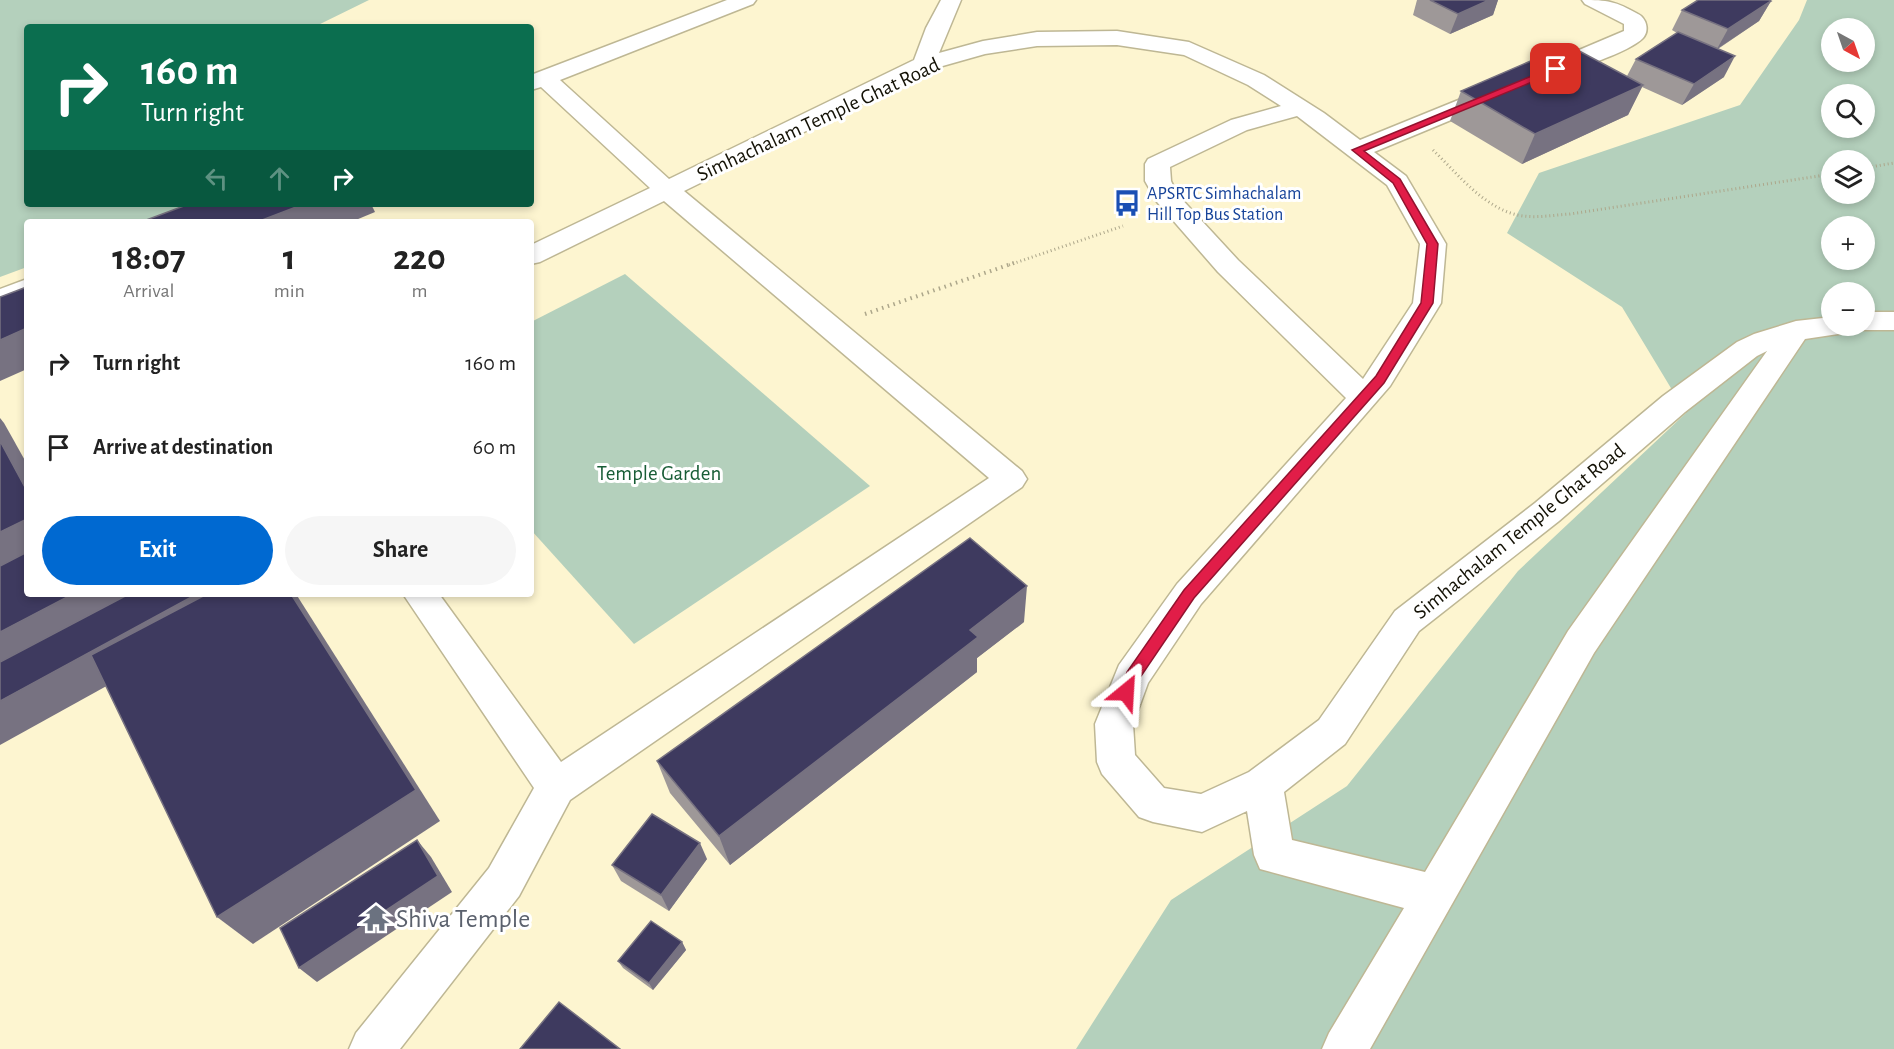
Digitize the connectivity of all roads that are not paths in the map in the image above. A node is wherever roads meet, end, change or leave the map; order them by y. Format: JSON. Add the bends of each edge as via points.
{"nodes":[{"id":1,"x":746,"y":0,"type":"edge"},
{"id":2,"x":951,"y":0,"type":"edge"},
{"id":3,"x":1592,"y":0,"type":"edge"},
{"id":4,"x":924,"y":64,"type":"junction"},
{"id":5,"x":538,"y":80,"type":"edge"},
{"id":6,"x":1299,"y":108,"type":"junction"},
{"id":7,"x":1357,"y":150,"type":"junction"},
{"id":8,"x":668,"y":191,"type":"junction"},
{"id":9,"x":534,"y":255,"type":"edge"},
{"id":10,"x":24,"y":289,"type":"edge"},
{"id":11,"x":0,"y":298,"type":"edge"},
{"id":12,"x":1875,"y":321,"type":"edge"},
{"id":13,"x":1894,"y":321,"type":"edge"},
{"id":14,"x":1821,"y":328,"type":"edge"},
{"id":15,"x":1796,"y":331,"type":"junction"},
{"id":16,"x":1364,"y":398,"type":"junction"},
{"id":17,"x":422,"y":597,"type":"edge"},
{"id":18,"x":1263,"y":785,"type":"junction"},
{"id":19,"x":556,"y":787,"type":"junction"},
{"id":20,"x":1434,"y":895,"type":"junction"},
{"id":21,"x":372,"y":1049,"type":"edge"},
{"id":22,"x":1345,"y":1049,"type":"edge"}],
"edges":[{"from":1,"to":5,"type":"street"},
{"from":2,"to":4,"type":"street"},
{"from":3,"to":7,"type":"street","via":[[1635,21],[1635,34]]},
{"from":4,"to":6,"type":"street","name":"Simhachalam Temple Ghat Road","via":[[1038,39],[1118,38],[1190,49],[1256,80]]},
{"from":4,"to":8,"type":"street","name":"Simhachalam Temple Ghat Road"},
{"from":5,"to":8,"type":"street"},
{"from":6,"to":7,"type":"street","name":"Simhachalam Temple Ghat Road"},
{"from":6,"to":16,"type":"street","via":[[1239,125],[1157,164],[1158,181],[1166,197],[1228,266]]},
{"from":7,"to":16,"type":"street","name":"Simhachalam Temple Ghat Road","via":[[1397,181],[1433,244],[1427,303],[1380,380]]},
{"from":8,"to":9,"type":"street","name":"Simhachalam Temple Ghat Road"},
{"from":8,"to":19,"type":"street","via":[[1011,479]]},
{"from":10,"to":11,"type":"street"},
{"from":12,"to":13,"type":"street"},
{"from":14,"to":15,"type":"street","name":"Simhachalam Temple Ghat Road"},
{"from":15,"to":18,"type":"street","name":"Simhachalam Temple Ghat Road","via":[[1747,349],[1407,621],[1332,732]]},
{"from":15,"to":20,"type":"street","via":[[1581,642]]},
{"from":16,"to":18,"type":"street","name":"Simhachalam Temple Ghat Road","via":[[1189,594],[1132,676],[1114,724],[1116,762],[1153,804],[1202,813]]},
{"from":17,"to":19,"type":"street"},
{"from":18,"to":20,"type":"street","via":[[1274,855]]},
{"from":19,"to":21,"type":"street","via":[[504,882]]},
{"from":20,"to":22,"type":"street"}]}
